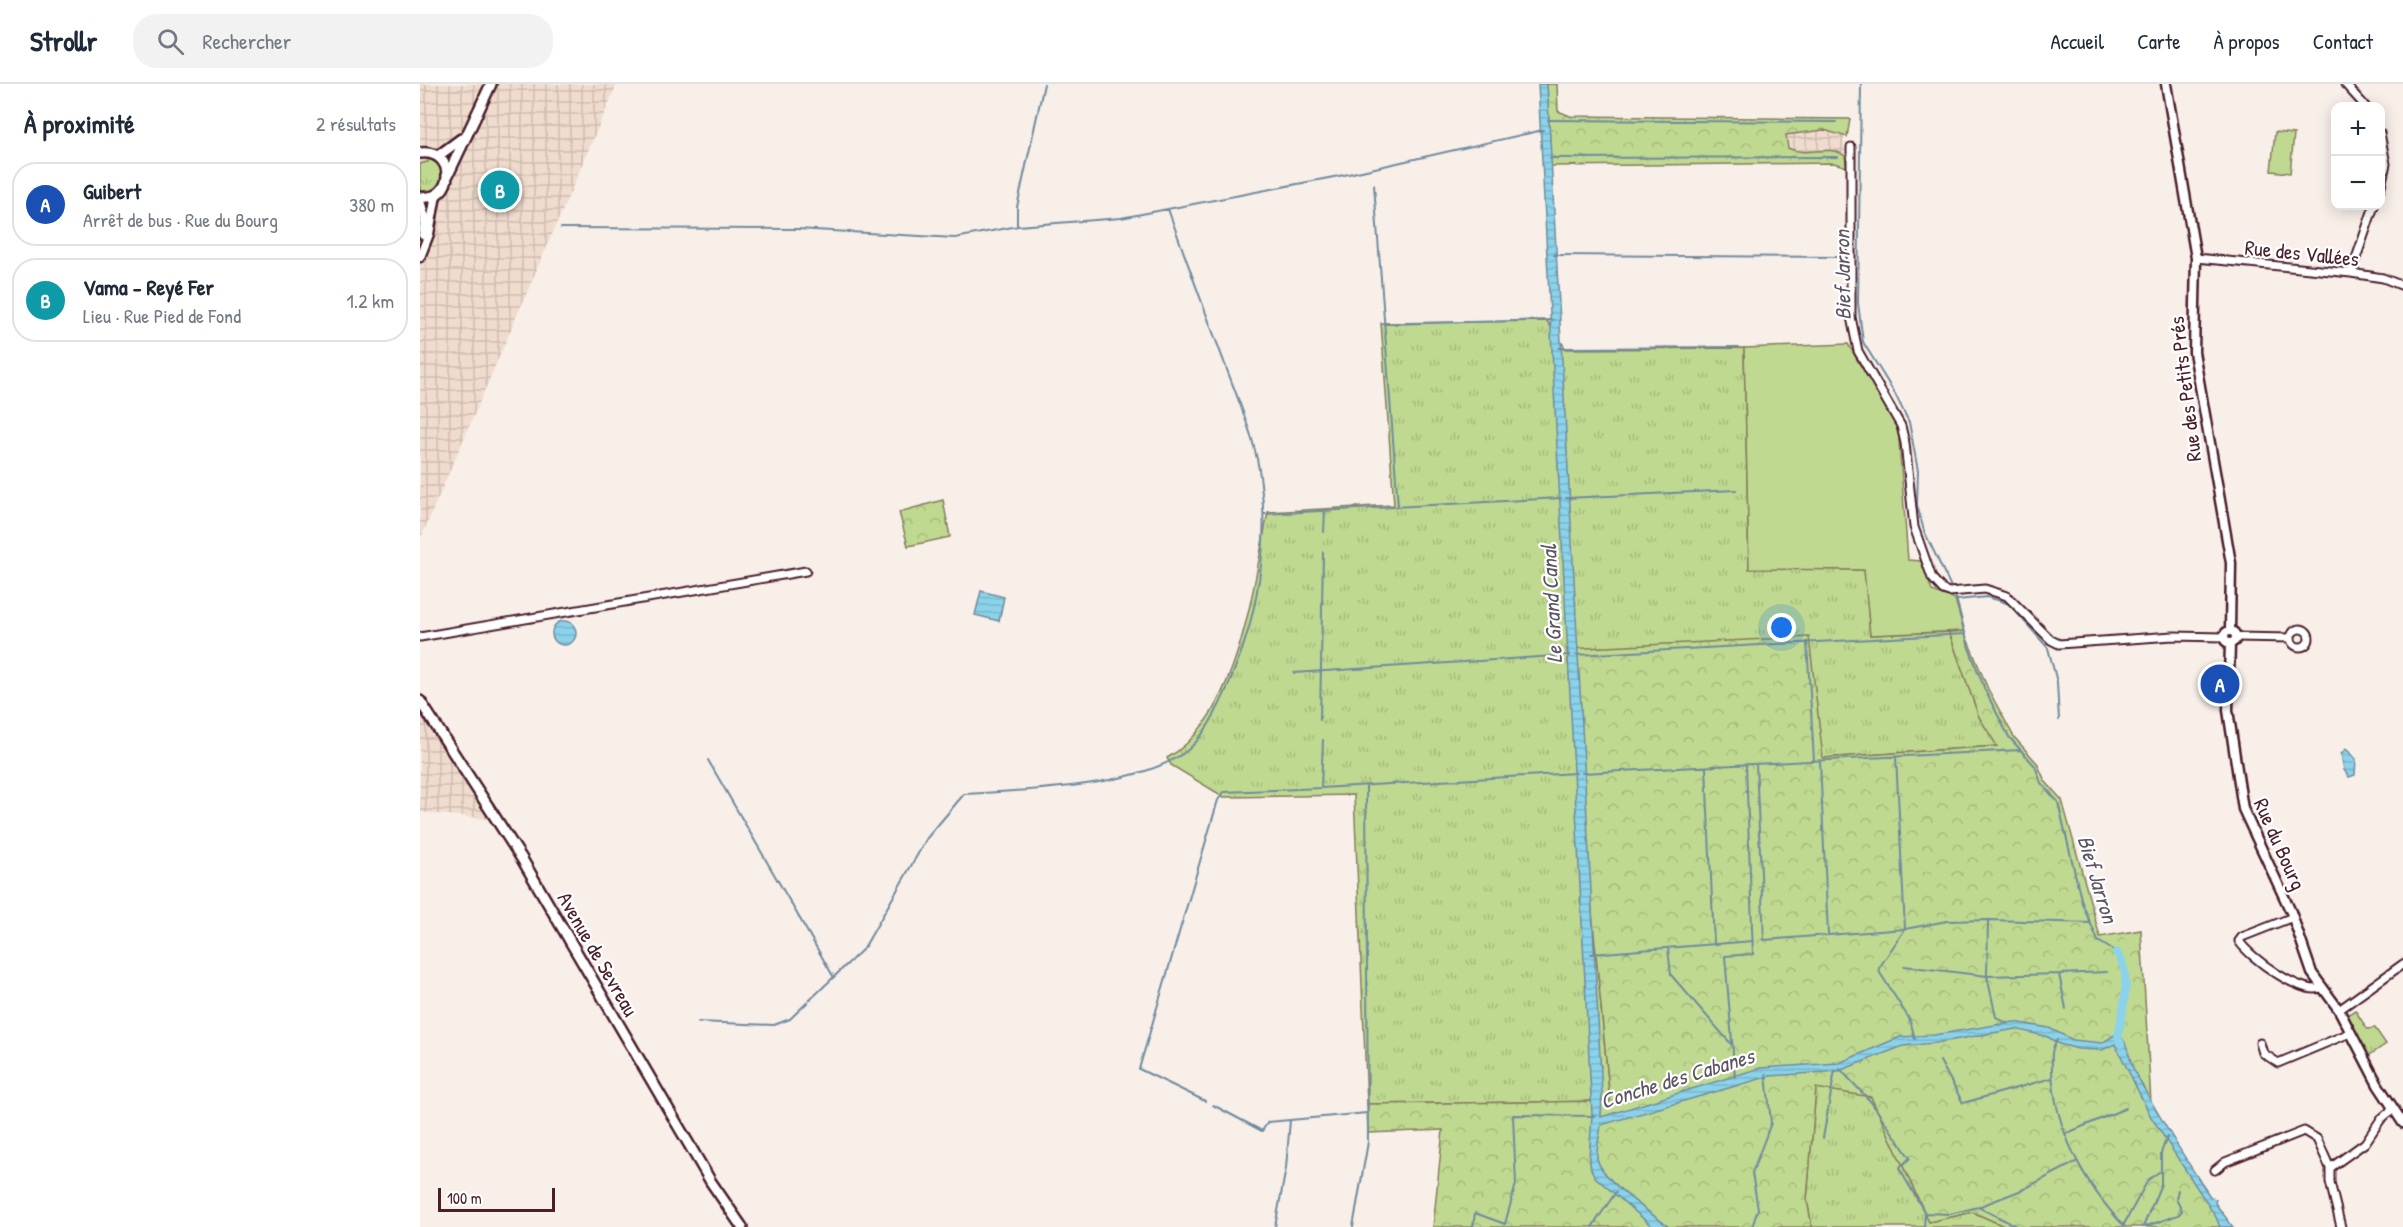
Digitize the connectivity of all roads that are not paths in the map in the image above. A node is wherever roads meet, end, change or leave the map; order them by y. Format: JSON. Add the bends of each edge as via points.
{"nodes":[{"id":1,"x":491,"y":84,"type":"edge"},
{"id":2,"x":2166,"y":84,"type":"edge"},
{"id":3,"x":2345,"y":84,"type":"edge"},
{"id":4,"x":2361,"y":102,"type":"edge"},
{"id":5,"x":466,"y":133,"type":"junction"},
{"id":6,"x":1851,"y":147,"type":"dead end"},
{"id":7,"x":422,"y":152,"type":"edge"},
{"id":8,"x":438,"y":156,"type":"junction"},
{"id":9,"x":448,"y":175,"type":"junction"},
{"id":10,"x":436,"y":195,"type":"junction"},
{"id":11,"x":420,"y":199,"type":"edge"},
{"id":12,"x":2373,"y":210,"type":"edge"},
{"id":13,"x":420,"y":256,"type":"edge"},
{"id":14,"x":2196,"y":258,"type":"junction"},
{"id":15,"x":2351,"y":273,"type":"junction"},
{"id":16,"x":2403,"y":286,"type":"edge"},
{"id":17,"x":806,"y":571,"type":"dead end"},
{"id":18,"x":420,"y":637,"type":"edge"},
{"id":19,"x":2230,"y":637,"type":"junction"},
{"id":20,"x":2291,"y":638,"type":"dead end"},
{"id":21,"x":420,"y":701,"type":"edge"},
{"id":22,"x":2293,"y":917,"type":"junction"},
{"id":23,"x":2403,"y":964,"type":"edge"},
{"id":24,"x":2321,"y":988,"type":"junction"},
{"id":25,"x":2339,"y":1010,"type":"junction"},
{"id":26,"x":2350,"y":1033,"type":"junction"},
{"id":27,"x":2260,"y":1043,"type":"dead end"},
{"id":28,"x":2393,"y":1109,"type":"junction"},
{"id":29,"x":2403,"y":1123,"type":"edge"},
{"id":30,"x":2330,"y":1168,"type":"junction"},
{"id":31,"x":2215,"y":1170,"type":"dead end"},
{"id":32,"x":742,"y":1227,"type":"edge"},
{"id":33,"x":2341,"y":1227,"type":"edge"}],
"edges":[{"from":1,"to":5,"type":"main road"},
{"from":2,"to":14,"type":"street","name":"Rue des Petits Prés"},
{"from":3,"to":4,"type":"street"},
{"from":5,"to":8,"type":"main road"},
{"from":5,"to":9,"type":"main road"},
{"from":6,"to":19,"type":"street","via":[[1851,317],[1855,340],[1901,426],[1914,527],[1936,584],[1949,592],[1985,589],[2007,596],[2059,644],[2173,636]]},
{"from":7,"to":8,"type":"main road"},
{"from":8,"to":9,"type":"main road"},
{"from":9,"to":10,"type":"main road"},
{"from":10,"to":11,"type":"main road"},
{"from":10,"to":13,"type":"street","via":[[429,234]]},
{"from":11,"to":13,"type":"street","via":[[425,224]]},
{"from":12,"to":15,"type":"street"},
{"from":14,"to":15,"type":"street","name":"Rue des Vallées"},
{"from":14,"to":19,"type":"street","name":"Rue des Petits Prés","via":[[2194,352],[2231,563]]},
{"from":15,"to":16,"type":"street","name":"Rue des Vallées"},
{"from":17,"to":18,"type":"street"},
{"from":19,"to":20,"type":"street"},
{"from":19,"to":22,"type":"street","name":"Rue du Bourg","via":[[2228,710],[2243,809]]},
{"from":21,"to":32,"type":"main road","name":"Avenue de Sevreau","via":[[522,859],[711,1182]]},
{"from":22,"to":24,"type":"street","name":"Rue du Bourg"},
{"from":22,"to":24,"type":"street","via":[[2239,941],[2251,955],[2298,985],[2311,990]]},
{"from":23,"to":25,"type":"street"},
{"from":24,"to":25,"type":"street","name":"Rue du Bourg"},
{"from":25,"to":26,"type":"street","name":"Rue du Bourg"},
{"from":26,"to":27,"type":"street","via":[[2278,1063],[2263,1053]]},
{"from":26,"to":28,"type":"street","name":"Rue du Bourg"},
{"from":28,"to":29,"type":"street","name":"Rue du Bourg"},
{"from":28,"to":30,"type":"street","via":[[2365,1143]]},
{"from":30,"to":31,"type":"street","via":[[2317,1139],[2304,1131],[2225,1162]]},
{"from":30,"to":33,"type":"street"}]}
